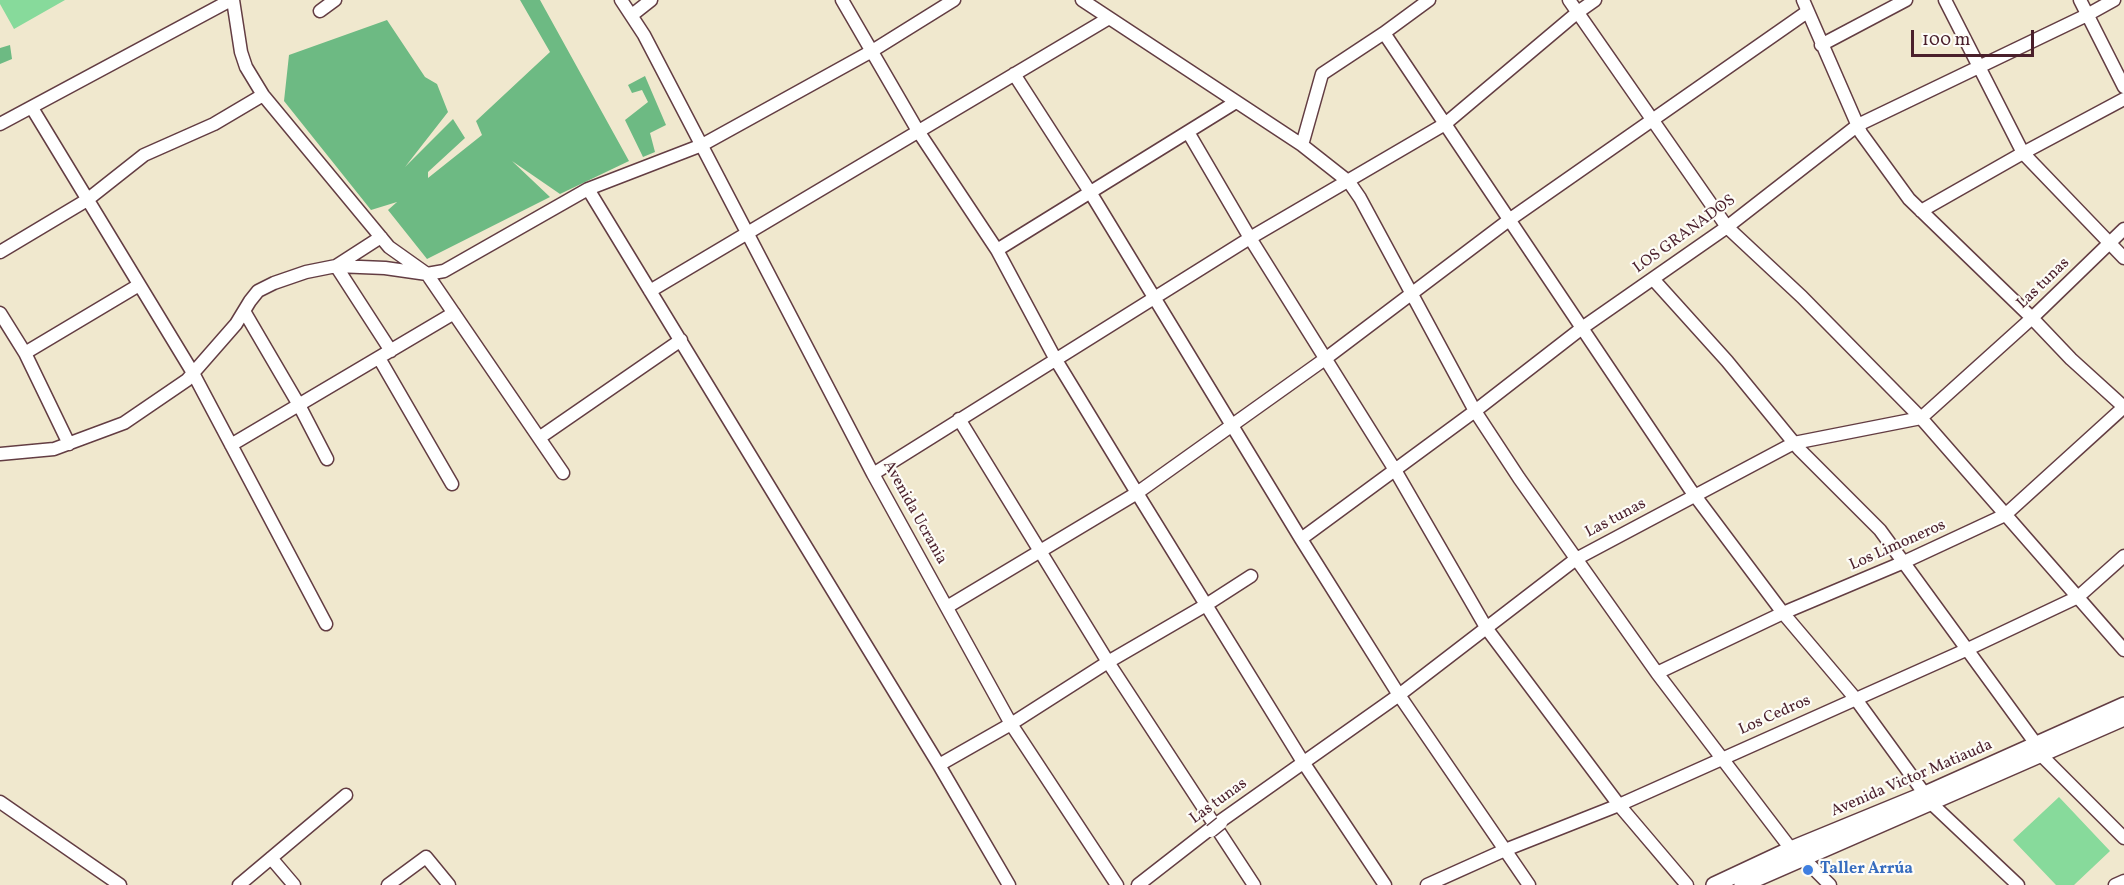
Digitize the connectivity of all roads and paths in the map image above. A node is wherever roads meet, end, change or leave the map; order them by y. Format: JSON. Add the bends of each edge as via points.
{"nodes":[{"id":1,"x":232,"y":0,"type":"edge"},
{"id":2,"x":335,"y":0,"type":"edge"},
{"id":3,"x":621,"y":0,"type":"edge"},
{"id":4,"x":651,"y":0,"type":"edge"},
{"id":5,"x":842,"y":0,"type":"edge"},
{"id":6,"x":954,"y":0,"type":"edge"},
{"id":7,"x":1083,"y":0,"type":"edge"},
{"id":8,"x":1429,"y":0,"type":"edge"},
{"id":9,"x":1569,"y":0,"type":"edge"},
{"id":10,"x":1594,"y":0,"type":"edge"},
{"id":11,"x":1906,"y":0,"type":"edge"},
{"id":12,"x":1945,"y":0,"type":"edge"},
{"id":13,"x":2080,"y":0,"type":"edge"},
{"id":14,"x":2114,"y":0,"type":"edge"},
{"id":15,"x":1805,"y":6,"type":"edge"},
{"id":16,"x":320,"y":11,"type":"dead end"},
{"id":17,"x":1578,"y":12,"type":"junction"},
{"id":18,"x":632,"y":15,"type":"junction"},
{"id":19,"x":2087,"y":15,"type":"junction"},
{"id":20,"x":1110,"y":18,"type":"junction"},
{"id":21,"x":1384,"y":33,"type":"junction"},
{"id":22,"x":1821,"y":45,"type":"junction"},
{"id":23,"x":872,"y":51,"type":"junction"},
{"id":24,"x":1979,"y":66,"type":"junction"},
{"id":25,"x":1014,"y":74,"type":"junction"},
{"id":26,"x":2124,"y":87,"type":"edge"},
{"id":27,"x":263,"y":95,"type":"junction"},
{"id":28,"x":2124,"y":99,"type":"edge"},
{"id":29,"x":1236,"y":102,"type":"junction"},
{"id":30,"x":32,"y":108,"type":"junction"},
{"id":31,"x":1653,"y":120,"type":"junction"},
{"id":32,"x":0,"y":124,"type":"edge"},
{"id":33,"x":1445,"y":124,"type":"junction"},
{"id":34,"x":1858,"y":125,"type":"junction"},
{"id":35,"x":918,"y":131,"type":"junction"},
{"id":36,"x":1188,"y":132,"type":"junction"},
{"id":37,"x":702,"y":145,"type":"junction"},
{"id":38,"x":1302,"y":145,"type":"junction"},
{"id":39,"x":2023,"y":153,"type":"junction"},
{"id":40,"x":1348,"y":182,"type":"junction"},
{"id":41,"x":588,"y":189,"type":"junction"},
{"id":42,"x":1090,"y":192,"type":"junction"},
{"id":43,"x":87,"y":200,"type":"junction"},
{"id":44,"x":1921,"y":210,"type":"junction"},
{"id":45,"x":1509,"y":220,"type":"junction"},
{"id":46,"x":1728,"y":227,"type":"junction"},
{"id":47,"x":2124,"y":229,"type":"edge"},
{"id":48,"x":746,"y":232,"type":"junction"},
{"id":49,"x":381,"y":237,"type":"junction"},
{"id":50,"x":1250,"y":238,"type":"junction"},
{"id":51,"x":2110,"y":243,"type":"junction"},
{"id":52,"x":997,"y":250,"type":"junction"},
{"id":53,"x":0,"y":252,"type":"edge"},
{"id":54,"x":2124,"y":258,"type":"edge"},
{"id":55,"x":336,"y":266,"type":"junction"},
{"id":56,"x":427,"y":274,"type":"junction"},
{"id":57,"x":1653,"y":279,"type":"junction"},
{"id":58,"x":139,"y":285,"type":"junction"},
{"id":59,"x":650,"y":291,"type":"junction"},
{"id":60,"x":1413,"y":294,"type":"junction"},
{"id":61,"x":1154,"y":299,"type":"junction"},
{"id":62,"x":244,"y":311,"type":"junction"},
{"id":63,"x":0,"y":313,"type":"edge"},
{"id":64,"x":454,"y":313,"type":"junction"},
{"id":65,"x":2032,"y":318,"type":"junction"},
{"id":66,"x":1582,"y":328,"type":"junction"},
{"id":67,"x":681,"y":340,"type":"junction"},
{"id":68,"x":391,"y":351,"type":"junction"},
{"id":69,"x":25,"y":353,"type":"junction"},
{"id":70,"x":379,"y":358,"type":"junction"},
{"id":71,"x":1325,"y":359,"type":"junction"},
{"id":72,"x":1056,"y":360,"type":"junction"},
{"id":73,"x":193,"y":373,"type":"junction"},
{"id":74,"x":298,"y":405,"type":"junction"},
{"id":75,"x":2124,"y":407,"type":"edge"},
{"id":76,"x":1475,"y":411,"type":"junction"},
{"id":77,"x":1921,"y":418,"type":"junction"},
{"id":78,"x":959,"y":419,"type":"junction"},
{"id":79,"x":1231,"y":425,"type":"junction"},
{"id":80,"x":539,"y":438,"type":"junction"},
{"id":81,"x":1794,"y":443,"type":"junction"},
{"id":82,"x":69,"y":444,"type":"junction"},
{"id":83,"x":231,"y":446,"type":"junction"},
{"id":84,"x":0,"y":454,"type":"edge"},
{"id":85,"x":327,"y":459,"type":"dead end"},
{"id":86,"x":1395,"y":470,"type":"junction"},
{"id":87,"x":563,"y":473,"type":"dead end"},
{"id":88,"x":873,"y":474,"type":"junction"},
{"id":89,"x":452,"y":484,"type":"dead end"},
{"id":90,"x":1137,"y":494,"type":"junction"},
{"id":91,"x":1695,"y":496,"type":"junction"},
{"id":92,"x":2005,"y":515,"type":"junction"},
{"id":93,"x":1301,"y":539,"type":"junction"},
{"id":94,"x":1040,"y":552,"type":"junction"},
{"id":95,"x":2124,"y":556,"type":"edge"},
{"id":96,"x":1576,"y":559,"type":"junction"},
{"id":97,"x":1904,"y":562,"type":"junction"},
{"id":98,"x":1251,"y":576,"type":"dead end"},
{"id":99,"x":2078,"y":597,"type":"junction"},
{"id":100,"x":1206,"y":605,"type":"junction"},
{"id":101,"x":947,"y":607,"type":"junction"},
{"id":102,"x":1783,"y":614,"type":"junction"},
{"id":103,"x":326,"y":624,"type":"dead end"},
{"id":104,"x":1486,"y":626,"type":"junction"},
{"id":105,"x":1968,"y":649,"type":"junction"},
{"id":106,"x":2124,"y":650,"type":"edge"},
{"id":107,"x":1108,"y":662,"type":"junction"},
{"id":108,"x":1657,"y":673,"type":"junction"},
{"id":109,"x":1399,"y":694,"type":"junction"},
{"id":110,"x":1855,"y":698,"type":"junction"},
{"id":111,"x":2124,"y":705,"type":"edge"},
{"id":112,"x":2124,"y":718,"type":"edge"},
{"id":113,"x":1011,"y":724,"type":"junction"},
{"id":114,"x":2038,"y":749,"type":"junction"},
{"id":115,"x":1723,"y":758,"type":"junction"},
{"id":116,"x":1303,"y":762,"type":"junction"},
{"id":117,"x":939,"y":765,"type":"junction"},
{"id":118,"x":346,"y":795,"type":"dead end"},
{"id":119,"x":1928,"y":799,"type":"junction"},
{"id":120,"x":0,"y":802,"type":"edge"},
{"id":121,"x":1619,"y":805,"type":"junction"},
{"id":122,"x":1216,"y":826,"type":"junction"},
{"id":123,"x":2124,"y":838,"type":"edge"},
{"id":124,"x":1791,"y":849,"type":"junction"},
{"id":125,"x":1505,"y":850,"type":"junction"},
{"id":126,"x":271,"y":858,"type":"junction"},
{"id":127,"x":1804,"y":859,"type":"junction"},
{"id":128,"x":2124,"y":881,"type":"edge"},
{"id":129,"x":120,"y":885,"type":"edge"},
{"id":130,"x":239,"y":885,"type":"edge"},
{"id":131,"x":294,"y":885,"type":"edge"},
{"id":132,"x":388,"y":885,"type":"edge"},
{"id":133,"x":449,"y":885,"type":"edge"},
{"id":134,"x":1009,"y":885,"type":"edge"},
{"id":135,"x":1117,"y":885,"type":"edge"},
{"id":136,"x":1138,"y":885,"type":"edge"},
{"id":137,"x":1254,"y":885,"type":"edge"},
{"id":138,"x":1385,"y":885,"type":"edge"},
{"id":139,"x":1427,"y":885,"type":"edge"},
{"id":140,"x":1530,"y":885,"type":"edge"},
{"id":141,"x":1687,"y":885,"type":"edge"},
{"id":142,"x":1714,"y":885,"type":"edge"},
{"id":143,"x":1742,"y":885,"type":"edge"},
{"id":144,"x":1830,"y":885,"type":"edge"},
{"id":145,"x":2018,"y":885,"type":"edge"},
{"id":146,"x":2115,"y":885,"type":"edge"}],
"edges":[{"from":1,"to":27,"type":"street","via":[[241,52]]},
{"from":1,"to":30,"type":"street"},
{"from":2,"to":16,"type":"street"},
{"from":3,"to":18,"type":"street","name":"Avenida Ucrania"},
{"from":4,"to":18,"type":"street"},
{"from":5,"to":23,"type":"street"},
{"from":6,"to":23,"type":"street"},
{"from":7,"to":20,"type":"street"},
{"from":8,"to":21,"type":"street"},
{"from":9,"to":17,"type":"street"},
{"from":10,"to":17,"type":"street"},
{"from":11,"to":22,"type":"street"},
{"from":12,"to":24,"type":"street"},
{"from":13,"to":19,"type":"street"},
{"from":14,"to":19,"type":"street","name":"LOS GRANADOS"},
{"from":15,"to":22,"type":"street"},
{"from":15,"to":31,"type":"street"},
{"from":17,"to":31,"type":"street"},
{"from":17,"to":33,"type":"street"},
{"from":18,"to":37,"type":"street","name":"Avenida Ucrania"},
{"from":19,"to":24,"type":"street","name":"LOS GRANADOS"},
{"from":19,"to":26,"type":"street"},
{"from":20,"to":25,"type":"street"},
{"from":20,"to":29,"type":"street"},
{"from":21,"to":33,"type":"street"},
{"from":21,"to":38,"type":"street","via":[[1322,74]]},
{"from":22,"to":34,"type":"street"},
{"from":23,"to":35,"type":"street"},
{"from":23,"to":37,"type":"street"},
{"from":24,"to":34,"type":"street","name":"LOS GRANADOS"},
{"from":24,"to":39,"type":"street"},
{"from":25,"to":35,"type":"street"},
{"from":25,"to":42,"type":"street"},
{"from":27,"to":43,"type":"street","via":[[213,124],[144,155]]},
{"from":27,"to":49,"type":"street"},
{"from":28,"to":39,"type":"street"},
{"from":29,"to":36,"type":"street"},
{"from":29,"to":38,"type":"street"},
{"from":30,"to":32,"type":"street"},
{"from":30,"to":43,"type":"street"},
{"from":31,"to":45,"type":"street"},
{"from":31,"to":46,"type":"street"},
{"from":33,"to":40,"type":"street"},
{"from":33,"to":45,"type":"street"},
{"from":34,"to":44,"type":"street","via":[[1909,199]]},
{"from":34,"to":46,"type":"street","name":"LOS GRANADOS"},
{"from":35,"to":48,"type":"street"},
{"from":35,"to":52,"type":"street"},
{"from":36,"to":42,"type":"street"},
{"from":36,"to":50,"type":"street"},
{"from":37,"to":41,"type":"street"},
{"from":37,"to":48,"type":"street","name":"Avenida Ucrania"},
{"from":38,"to":40,"type":"street"},
{"from":39,"to":44,"type":"street"},
{"from":39,"to":51,"type":"street"},
{"from":40,"to":50,"type":"street"},
{"from":40,"to":60,"type":"street"},
{"from":41,"to":56,"type":"street","via":[[444,271]]},
{"from":41,"to":59,"type":"street"},
{"from":42,"to":52,"type":"street"},
{"from":42,"to":61,"type":"street"},
{"from":43,"to":53,"type":"street"},
{"from":43,"to":58,"type":"street"},
{"from":44,"to":65,"type":"street"},
{"from":45,"to":60,"type":"street"},
{"from":45,"to":66,"type":"street"},
{"from":46,"to":57,"type":"street","name":"LOS GRANADOS"},
{"from":46,"to":77,"type":"street"},
{"from":47,"to":51,"type":"street","name":"Las tunas"},
{"from":48,"to":59,"type":"street"},
{"from":48,"to":88,"type":"street","name":"Avenida Ucrania"},
{"from":49,"to":55,"type":"street"},
{"from":49,"to":56,"type":"street"},
{"from":50,"to":61,"type":"street"},
{"from":50,"to":71,"type":"street"},
{"from":51,"to":54,"type":"street"},
{"from":51,"to":65,"type":"street","name":"Las tunas"},
{"from":52,"to":72,"type":"street"},
{"from":55,"to":56,"type":"street"},
{"from":55,"to":62,"type":"street","via":[[274,282],[258,291]]},
{"from":55,"to":68,"type":"street"},
{"from":56,"to":64,"type":"street"},
{"from":57,"to":66,"type":"street","name":"LOS GRANADOS"},
{"from":57,"to":81,"type":"street"},
{"from":58,"to":69,"type":"street"},
{"from":58,"to":73,"type":"street"},
{"from":59,"to":67,"type":"street"},
{"from":60,"to":71,"type":"street"},
{"from":60,"to":76,"type":"street"},
{"from":61,"to":72,"type":"street"},
{"from":61,"to":79,"type":"street"},
{"from":62,"to":73,"type":"street"},
{"from":62,"to":74,"type":"street"},
{"from":63,"to":69,"type":"street"},
{"from":64,"to":68,"type":"street"},
{"from":64,"to":80,"type":"street"},
{"from":65,"to":75,"type":"street"},
{"from":65,"to":77,"type":"street","name":"Las tunas"},
{"from":66,"to":76,"type":"street","name":"LOS GRANADOS"},
{"from":66,"to":91,"type":"street"},
{"from":67,"to":80,"type":"street"},
{"from":67,"to":117,"type":"street"},
{"from":68,"to":70,"type":"street"},
{"from":69,"to":82,"type":"street"},
{"from":70,"to":74,"type":"street"},
{"from":70,"to":89,"type":"street"},
{"from":71,"to":79,"type":"street"},
{"from":71,"to":86,"type":"street"},
{"from":72,"to":78,"type":"street"},
{"from":72,"to":90,"type":"street"},
{"from":73,"to":82,"type":"street","via":[[124,423]]},
{"from":73,"to":83,"type":"street"},
{"from":74,"to":83,"type":"street"},
{"from":74,"to":85,"type":"street"},
{"from":75,"to":92,"type":"street","name":"Los Limoneros"},
{"from":76,"to":86,"type":"street","name":"LOS GRANADOS"},
{"from":76,"to":96,"type":"street"},
{"from":77,"to":81,"type":"street","name":"Las tunas"},
{"from":77,"to":92,"type":"street"},
{"from":78,"to":88,"type":"street"},
{"from":78,"to":94,"type":"street"},
{"from":79,"to":90,"type":"street"},
{"from":79,"to":93,"type":"street"},
{"from":80,"to":87,"type":"street"},
{"from":81,"to":91,"type":"street","name":"Las tunas"},
{"from":81,"to":97,"type":"street","via":[[1880,530]]},
{"from":82,"to":84,"type":"street"},
{"from":83,"to":103,"type":"street"},
{"from":86,"to":93,"type":"street","name":"LOS GRANADOS"},
{"from":86,"to":104,"type":"street"},
{"from":88,"to":101,"type":"street","name":"Avenida Ucrania"},
{"from":90,"to":94,"type":"street"},
{"from":90,"to":100,"type":"street"},
{"from":91,"to":96,"type":"street","name":"Las tunas"},
{"from":91,"to":102,"type":"street"},
{"from":92,"to":97,"type":"street","name":"Los Limoneros"},
{"from":92,"to":99,"type":"street"},
{"from":93,"to":109,"type":"street"},
{"from":94,"to":101,"type":"street"},
{"from":94,"to":107,"type":"street"},
{"from":95,"to":99,"type":"street","name":"Los Cedros"},
{"from":96,"to":104,"type":"street","name":"Las tunas"},
{"from":96,"to":108,"type":"street"},
{"from":97,"to":102,"type":"street","name":"Los Limoneros"},
{"from":97,"to":105,"type":"street"},
{"from":98,"to":100,"type":"street"},
{"from":99,"to":105,"type":"street","name":"Los Cedros"},
{"from":99,"to":106,"type":"street"},
{"from":100,"to":107,"type":"street"},
{"from":100,"to":116,"type":"street"},
{"from":101,"to":113,"type":"street","name":"Avenida Ucrania"},
{"from":102,"to":108,"type":"street","name":"Los Limoneros"},
{"from":102,"to":110,"type":"street"},
{"from":104,"to":109,"type":"street","name":"Las tunas"},
{"from":104,"to":121,"type":"street"},
{"from":105,"to":110,"type":"street","name":"Los Cedros"},
{"from":105,"to":114,"type":"street"},
{"from":107,"to":113,"type":"street"},
{"from":107,"to":122,"type":"street"},
{"from":108,"to":115,"type":"street"},
{"from":109,"to":116,"type":"street","name":"Las tunas"},
{"from":109,"to":125,"type":"street"},
{"from":110,"to":115,"type":"street","name":"Los Cedros"},
{"from":110,"to":119,"type":"street"},
{"from":111,"to":114,"type":"main road","name":"Avenida Victor Matiauda"},
{"from":112,"to":114,"type":"main road","name":"Avenida Victor Matiauda"},
{"from":113,"to":117,"type":"street"},
{"from":113,"to":135,"type":"street","name":"Avenida Ucrania"},
{"from":114,"to":119,"type":"main road","name":"Avenida Victor Matiauda"},
{"from":114,"to":123,"type":"street"},
{"from":115,"to":121,"type":"street","name":"Los Cedros"},
{"from":115,"to":124,"type":"street"},
{"from":116,"to":122,"type":"street","name":"Las tunas"},
{"from":116,"to":138,"type":"street"},
{"from":117,"to":134,"type":"street"},
{"from":118,"to":126,"type":"street"},
{"from":119,"to":124,"type":"main road","name":"Avenida Victor Matiauda"},
{"from":119,"to":127,"type":"main road","name":"Avenida Victor Matiauda"},
{"from":119,"to":145,"type":"street"},
{"from":120,"to":129,"type":"street"},
{"from":121,"to":125,"type":"street","name":"Los Cedros"},
{"from":121,"to":141,"type":"street"},
{"from":122,"to":136,"type":"street","name":"Las tunas"},
{"from":122,"to":137,"type":"street"},
{"from":124,"to":127,"type":"street"},
{"from":124,"to":142,"type":"main road","name":"Avenida Victor Matiauda"},
{"from":125,"to":139,"type":"street","name":"Los Cedros"},
{"from":125,"to":140,"type":"street"},
{"from":126,"to":130,"type":"street"},
{"from":126,"to":131,"type":"street"},
{"from":127,"to":143,"type":"main road","name":"Avenida Victor Matiauda"},
{"from":127,"to":144,"type":"street"},
{"from":128,"to":146,"type":"street"},
{"from":132,"to":133,"type":"street","via":[[426,857]]}]}
